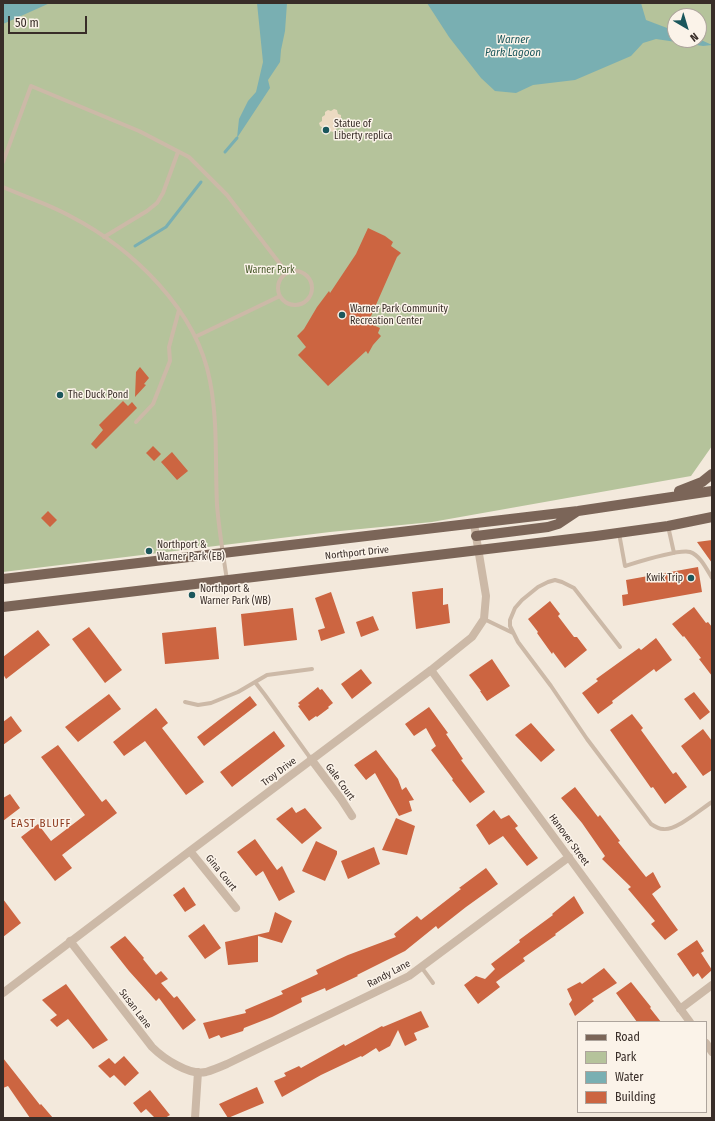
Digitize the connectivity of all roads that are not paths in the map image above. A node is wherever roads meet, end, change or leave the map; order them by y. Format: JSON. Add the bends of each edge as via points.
{"nodes":[{"id":1,"x":178,"y":152,"type":"junction"},
{"id":2,"x":3,"y":162,"type":"edge"},
{"id":3,"x":3,"y":187,"type":"edge"},
{"id":4,"x":104,"y":237,"type":"junction"},
{"id":5,"x":287,"y":274,"type":"junction"},
{"id":6,"x":280,"y":296,"type":"junction"},
{"id":7,"x":179,"y":310,"type":"junction"},
{"id":8,"x":195,"y":337,"type":"junction"},
{"id":9,"x":136,"y":422,"type":"dead end"},
{"id":10,"x":712,"y":474,"type":"edge"},
{"id":11,"x":712,"y":491,"type":"edge"},
{"id":12,"x":622,"y":505,"type":"junction"},
{"id":13,"x":578,"y":511,"type":"junction"},
{"id":14,"x":712,"y":517,"type":"edge"},
{"id":15,"x":474,"y":524,"type":"junction"},
{"id":16,"x":668,"y":526,"type":"junction"},
{"id":17,"x":619,"y":533,"type":"junction"},
{"id":18,"x":476,"y":536,"type":"junction"},
{"id":19,"x":479,"y":550,"type":"junction"},
{"id":20,"x":223,"y":553,"type":"junction"},
{"id":21,"x":674,"y":553,"type":"junction"},
{"id":22,"x":712,"y":578,"type":"edge"},
{"id":23,"x":3,"y":579,"type":"edge"},
{"id":24,"x":227,"y":581,"type":"junction"},
{"id":25,"x":3,"y":607,"type":"edge"},
{"id":26,"x":484,"y":619,"type":"junction"},
{"id":27,"x":513,"y":634,"type":"junction"},
{"id":28,"x":620,"y":647,"type":"dead end"},
{"id":29,"x":312,"y":669,"type":"dead end"},
{"id":30,"x":431,"y":670,"type":"junction"},
{"id":31,"x":255,"y":682,"type":"junction"},
{"id":32,"x":185,"y":702,"type":"dead end"},
{"id":33,"x":311,"y":759,"type":"junction"},
{"id":34,"x":712,"y":802,"type":"edge"},
{"id":35,"x":352,"y":816,"type":"dead end"},
{"id":36,"x":190,"y":851,"type":"junction"},
{"id":37,"x":569,"y":857,"type":"junction"},
{"id":38,"x":236,"y":908,"type":"dead end"},
{"id":39,"x":70,"y":941,"type":"junction"},
{"id":40,"x":422,"y":968,"type":"junction"},
{"id":41,"x":433,"y":983,"type":"dead end"},
{"id":42,"x":712,"y":985,"type":"edge"},
{"id":43,"x":3,"y":993,"type":"edge"},
{"id":44,"x":680,"y":1008,"type":"junction"},
{"id":45,"x":689,"y":1021,"type":"edge"},
{"id":46,"x":198,"y":1072,"type":"junction"},
{"id":47,"x":195,"y":1118,"type":"edge"}],
"edges":[{"from":1,"to":2,"type":"lane","via":[[139,131],[31,86]]},
{"from":1,"to":4,"type":"lane","via":[[157,203]]},
{"from":1,"to":5,"type":"lane","via":[[189,158],[227,195]]},
{"from":3,"to":4,"type":"lane","via":[[70,216]]},
{"from":4,"to":7,"type":"lane","via":[[128,254]]},
{"from":5,"to":6,"type":"lane","via":[[279,283]]},
{"from":5,"to":6,"type":"lane","via":[[304,273],[311,282],[312,294],[305,303],[294,306],[283,301]]},
{"from":6,"to":8,"type":"lane"},
{"from":7,"to":8,"type":"lane"},
{"from":7,"to":9,"type":"lane","via":[[169,347],[170,361],[153,404]]},
{"from":8,"to":20,"type":"lane","via":[[204,358],[214,409],[217,506]]},
{"from":10,"to":12,"type":"main road","via":[[688,488]]},
{"from":11,"to":12,"type":"main road","name":"Northport Drive"},
{"from":12,"to":13,"type":"main road","name":"Northport Drive"},
{"from":13,"to":15,"type":"main road","name":"Northport Drive"},
{"from":13,"to":18,"type":"main road","via":[[558,524],[548,527]]},
{"from":14,"to":16,"type":"main road","name":"Northport Drive"},
{"from":15,"to":18,"type":"street","name":"Troy Drive"},
{"from":15,"to":20,"type":"main road","name":"Northport Drive"},
{"from":16,"to":17,"type":"main road","name":"Northport Drive"},
{"from":16,"to":21,"type":"lane"},
{"from":17,"to":19,"type":"main road","name":"Northport Drive"},
{"from":17,"to":21,"type":"lane","via":[[625,566]]},
{"from":18,"to":19,"type":"street","name":"Troy Drive"},
{"from":19,"to":24,"type":"main road","name":"Northport Drive"},
{"from":19,"to":26,"type":"street","name":"Troy Drive","via":[[486,596]]},
{"from":20,"to":23,"type":"main road","name":"Northport Drive"},
{"from":20,"to":24,"type":"lane"},
{"from":21,"to":22,"type":"lane","via":[[690,552],[702,561]]},
{"from":24,"to":25,"type":"main road","name":"Northport Drive"},
{"from":26,"to":27,"type":"lane"},
{"from":26,"to":30,"type":"street","name":"Troy Drive","via":[[472,637]]},
{"from":27,"to":28,"type":"lane","via":[[510,620],[515,608],[538,588],[555,580],[574,588]]},
{"from":27,"to":34,"type":"lane","via":[[651,824],[663,829],[678,825]]},
{"from":29,"to":31,"type":"lane","via":[[267,675]]},
{"from":30,"to":33,"type":"street","name":"Troy Drive"},
{"from":30,"to":37,"type":"street","name":"Hanover Street"},
{"from":31,"to":32,"type":"lane","via":[[211,703],[198,705]]},
{"from":31,"to":33,"type":"lane"},
{"from":33,"to":35,"type":"street","name":"Gale Court"},
{"from":33,"to":36,"type":"street","name":"Troy Drive"},
{"from":36,"to":38,"type":"street","name":"Gina Court"},
{"from":36,"to":39,"type":"street","name":"Troy Drive"},
{"from":37,"to":40,"type":"street","name":"Randy Lane"},
{"from":37,"to":44,"type":"street","name":"Hanover Street"},
{"from":39,"to":43,"type":"street","name":"Troy Drive"},
{"from":39,"to":46,"type":"street","name":"Susan Lane","via":[[152,1047],[165,1059]]},
{"from":40,"to":41,"type":"lane"},
{"from":40,"to":46,"type":"street","name":"Randy Lane","via":[[227,1064]]},
{"from":42,"to":44,"type":"street"},
{"from":44,"to":45,"type":"street","name":"Hanover Street"},
{"from":46,"to":47,"type":"street"}]}
